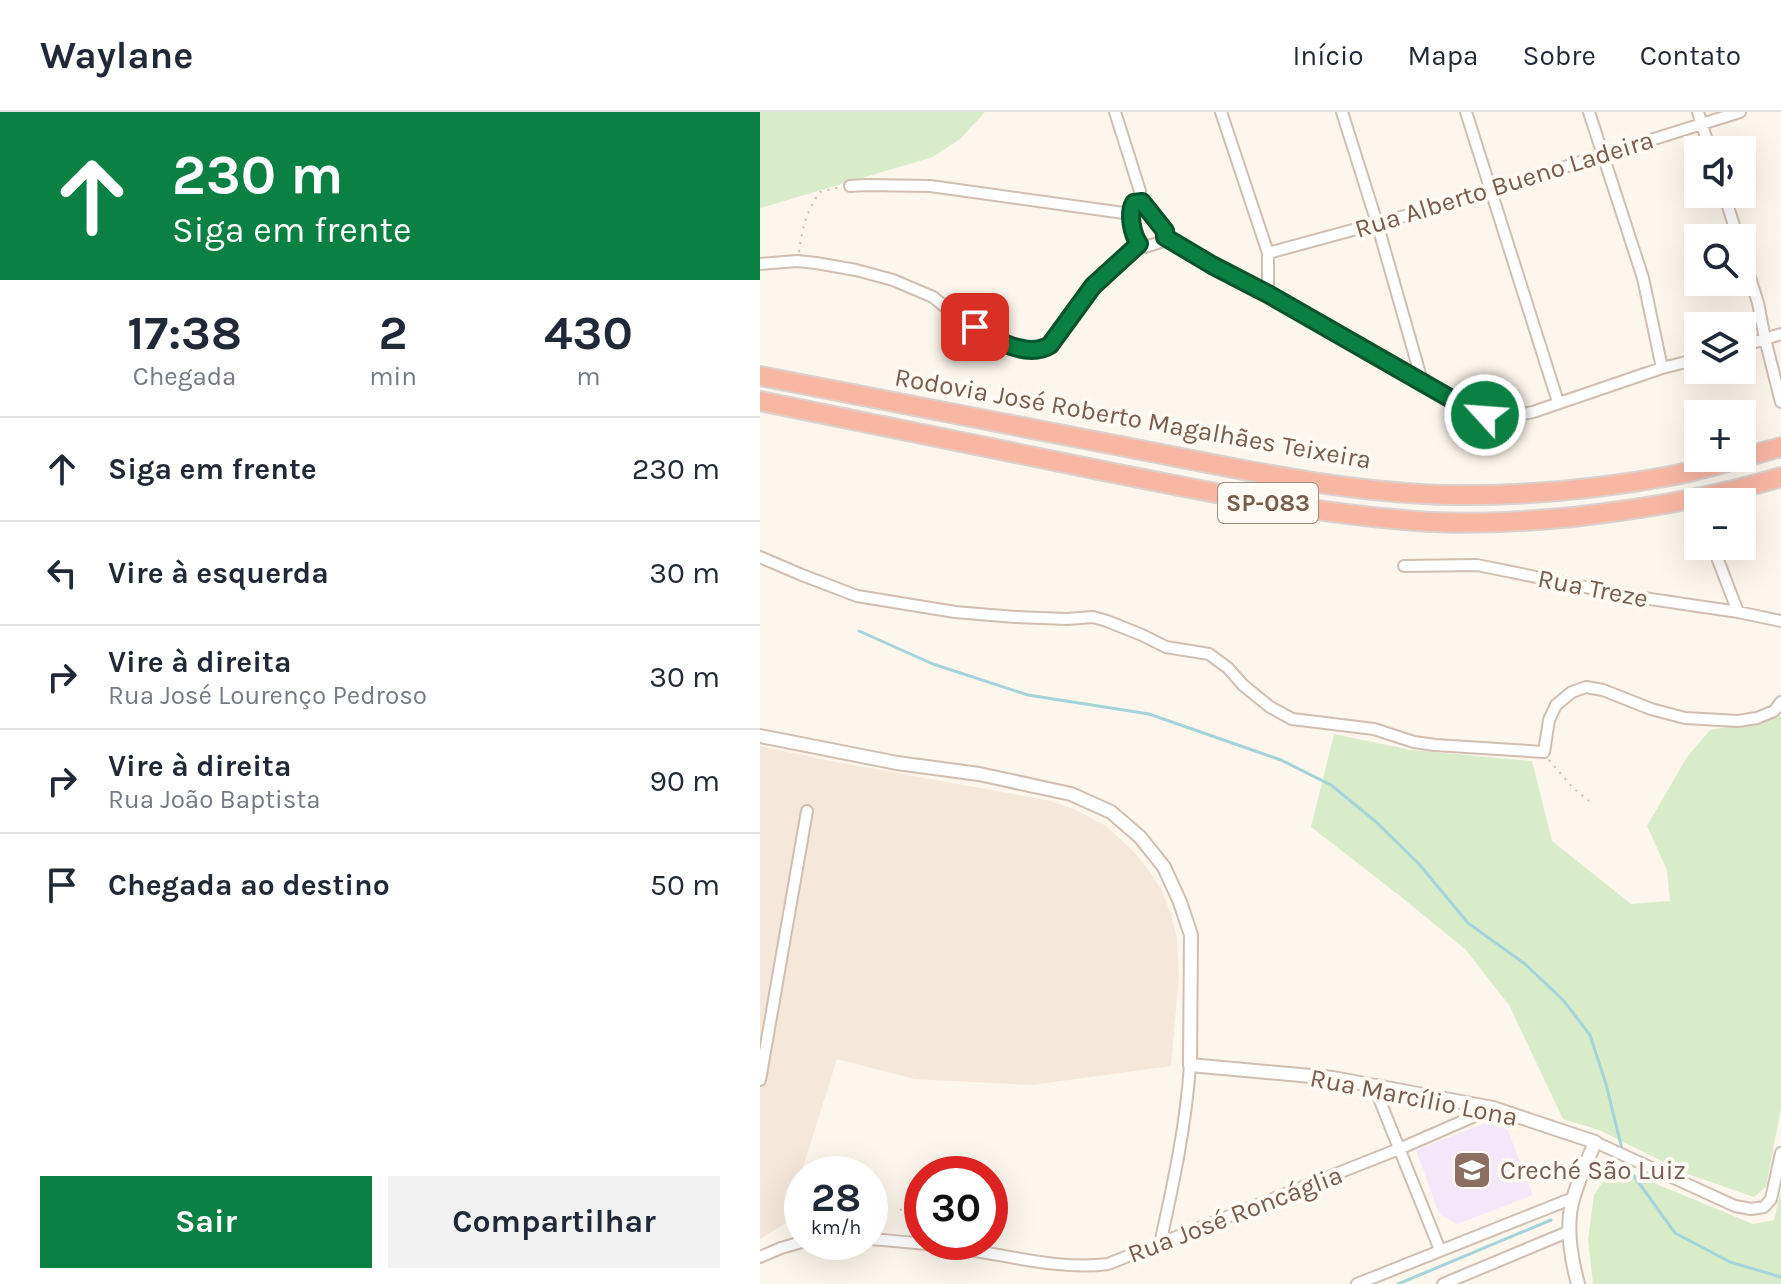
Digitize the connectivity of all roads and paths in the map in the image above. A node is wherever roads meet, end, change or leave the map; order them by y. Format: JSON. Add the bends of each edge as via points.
{"nodes":[{"id":1,"x":1115,"y":112,"type":"edge"},
{"id":2,"x":1221,"y":112,"type":"edge"},
{"id":3,"x":1342,"y":112,"type":"edge"},
{"id":4,"x":1466,"y":112,"type":"edge"},
{"id":5,"x":1589,"y":112,"type":"edge"},
{"id":6,"x":1698,"y":112,"type":"edge"},
{"id":7,"x":1740,"y":112,"type":"edge"},
{"id":8,"x":1702,"y":124,"type":"junction"},
{"id":9,"x":1706,"y":136,"type":"edge"},
{"id":10,"x":1602,"y":154,"type":"junction"},
{"id":11,"x":850,"y":186,"type":"joint"},
{"id":12,"x":1491,"y":190,"type":"junction"},
{"id":13,"x":1139,"y":201,"type":"junction"},
{"id":14,"x":1131,"y":214,"type":"junction"},
{"id":15,"x":1377,"y":223,"type":"junction"},
{"id":16,"x":1165,"y":237,"type":"junction"},
{"id":17,"x":1139,"y":244,"type":"junction"},
{"id":18,"x":1268,"y":253,"type":"junction"},
{"id":19,"x":797,"y":261,"type":"junction"},
{"id":20,"x":760,"y":264,"type":"edge"},
{"id":21,"x":1268,"y":294,"type":"junction"},
{"id":22,"x":1756,"y":296,"type":"edge"},
{"id":23,"x":1781,"y":334,"type":"edge"},
{"id":24,"x":1765,"y":339,"type":"junction"},
{"id":25,"x":1756,"y":342,"type":"edge"},
{"id":26,"x":1684,"y":362,"type":"edge"},
{"id":27,"x":1662,"y":368,"type":"junction"},
{"id":28,"x":760,"y":376,"type":"edge"},
{"id":29,"x":1422,"y":381,"type":"junction"},
{"id":30,"x":760,"y":401,"type":"edge"},
{"id":31,"x":1558,"y":402,"type":"junction"},
{"id":32,"x":1781,"y":402,"type":"edge"},
{"id":33,"x":1781,"y":447,"type":"edge"},
{"id":34,"x":1781,"y":477,"type":"edge"},
{"id":35,"x":760,"y":557,"type":"edge"},
{"id":36,"x":1718,"y":560,"type":"dead end"},
{"id":37,"x":1404,"y":566,"type":"dead end"},
{"id":38,"x":1738,"y":612,"type":"junction"},
{"id":39,"x":1781,"y":621,"type":"edge"},
{"id":40,"x":1781,"y":702,"type":"edge"},
{"id":41,"x":760,"y":736,"type":"edge"},
{"id":42,"x":1544,"y":752,"type":"junction"},
{"id":43,"x":1589,"y":801,"type":"dead end"},
{"id":44,"x":807,"y":811,"type":"dead end"},
{"id":45,"x":1190,"y":1065,"type":"junction"},
{"id":46,"x":760,"y":1080,"type":"edge"},
{"id":47,"x":1374,"y":1086,"type":"junction"},
{"id":48,"x":1493,"y":1108,"type":"junction"},
{"id":49,"x":1595,"y":1142,"type":"junction"},
{"id":50,"x":1399,"y":1149,"type":"junction"},
{"id":51,"x":1781,"y":1153,"type":"edge"},
{"id":52,"x":1573,"y":1198,"type":"junction"},
{"id":53,"x":900,"y":1209,"type":"dead end"},
{"id":54,"x":904,"y":1211,"type":"edge"},
{"id":55,"x":1570,"y":1231,"type":"junction"},
{"id":56,"x":888,"y":1241,"type":"edge"},
{"id":57,"x":1160,"y":1244,"type":"junction"},
{"id":58,"x":784,"y":1247,"type":"edge"},
{"id":59,"x":1440,"y":1250,"type":"junction"},
{"id":60,"x":760,"y":1257,"type":"edge"},
{"id":61,"x":1357,"y":1284,"type":"edge"},
{"id":62,"x":1443,"y":1284,"type":"edge"},
{"id":63,"x":1578,"y":1284,"type":"edge"}],
"edges":[{"from":1,"to":13,"type":"street"},
{"from":2,"to":18,"type":"street"},
{"from":3,"to":15,"type":"street"},
{"from":4,"to":12,"type":"street"},
{"from":5,"to":10,"type":"street"},
{"from":6,"to":8,"type":"street"},
{"from":7,"to":8,"type":"street","name":"Rua Alberto Bueno Ladeira"},
{"from":8,"to":9,"type":"street"},
{"from":8,"to":10,"type":"street","name":"Rua Alberto Bueno Ladeira"},
{"from":10,"to":12,"type":"street","name":"Rua Alberto Bueno Ladeira"},
{"from":10,"to":27,"type":"street","via":[[1643,278]]},
{"from":11,"to":14,"type":"street","via":[[930,186]]},
{"from":11,"to":19,"type":"path","via":[[820,192],[811,204]]},
{"from":12,"to":15,"type":"street","name":"Rua Alberto Bueno Ladeira"},
{"from":12,"to":31,"type":"street"},
{"from":13,"to":14,"type":"street"},
{"from":13,"to":16,"type":"street"},
{"from":14,"to":17,"type":"street"},
{"from":15,"to":18,"type":"street","name":"Rua Alberto Bueno Ladeira"},
{"from":15,"to":29,"type":"street"},
{"from":16,"to":17,"type":"street","via":[[1149,247]]},
{"from":16,"to":21,"type":"street"},
{"from":17,"to":19,"type":"street","via":[[1093,286],[1044,349],[1016,348],[991,337],[933,297],[893,280]]},
{"from":18,"to":21,"type":"street"},
{"from":19,"to":20,"type":"street"},
{"from":21,"to":29,"type":"street"},
{"from":22,"to":24,"type":"street"},
{"from":23,"to":24,"type":"street"},
{"from":24,"to":25,"type":"street"},
{"from":24,"to":32,"type":"street"},
{"from":26,"to":27,"type":"street"},
{"from":27,"to":31,"type":"street"},
{"from":28,"to":33,"type":"highway","name":"Rodovia José Roberto Magalhães Teixeira","number":"SP-083","via":[[1289,479],[1398,492],[1512,494],[1600,486],[1670,476]]},
{"from":29,"to":31,"type":"street","via":[[1485,415],[1515,416]]},
{"from":30,"to":34,"type":"highway","name":"Rodovia José Roberto Magalhães Teixeira","number":"SP-083","via":[[1232,497],[1418,522],[1487,523],[1600,514],[1700,498]]},
{"from":35,"to":42,"type":"street","via":[[857,596],[955,612],[1107,621],[1166,647],[1209,654],[1270,707],[1292,719],[1374,729],[1435,745]]},
{"from":36,"to":38,"type":"street"},
{"from":37,"to":38,"type":"street","name":"Rua Treze","via":[[1477,565]]},
{"from":38,"to":39,"type":"street","name":"Rua Treze"},
{"from":40,"to":42,"type":"street","via":[[1757,718],[1685,718],[1586,687],[1556,705]]},
{"from":41,"to":45,"type":"street","via":[[979,774],[1071,794],[1111,812],[1164,867],[1191,935]]},
{"from":42,"to":43,"type":"path"},
{"from":44,"to":46,"type":"street"},
{"from":45,"to":47,"type":"street","name":"Rua Marcílio Lona"},
{"from":45,"to":57,"type":"street","via":[[1179,1158]]},
{"from":47,"to":48,"type":"street","name":"Rua Marcílio Lona"},
{"from":47,"to":50,"type":"street"},
{"from":48,"to":49,"type":"street","name":"Rua Marcílio Lona"},
{"from":48,"to":50,"type":"street","name":"Rua José Roncáglia"},
{"from":49,"to":51,"type":"street","name":"Rua Marcílio Lona","via":[[1751,1209],[1764,1207],[1771,1199]]},
{"from":49,"to":52,"type":"street"},
{"from":50,"to":57,"type":"street","name":"Rua José Roncáglia"},
{"from":50,"to":59,"type":"street"},
{"from":52,"to":55,"type":"street"},
{"from":52,"to":59,"type":"street"},
{"from":53,"to":54,"type":"path"},
{"from":55,"to":62,"type":"street"},
{"from":55,"to":63,"type":"street"},
{"from":56,"to":57,"type":"street","name":"Rua José Roncáglia","via":[[1088,1266]]},
{"from":58,"to":60,"type":"street"},
{"from":59,"to":61,"type":"street"}]}
